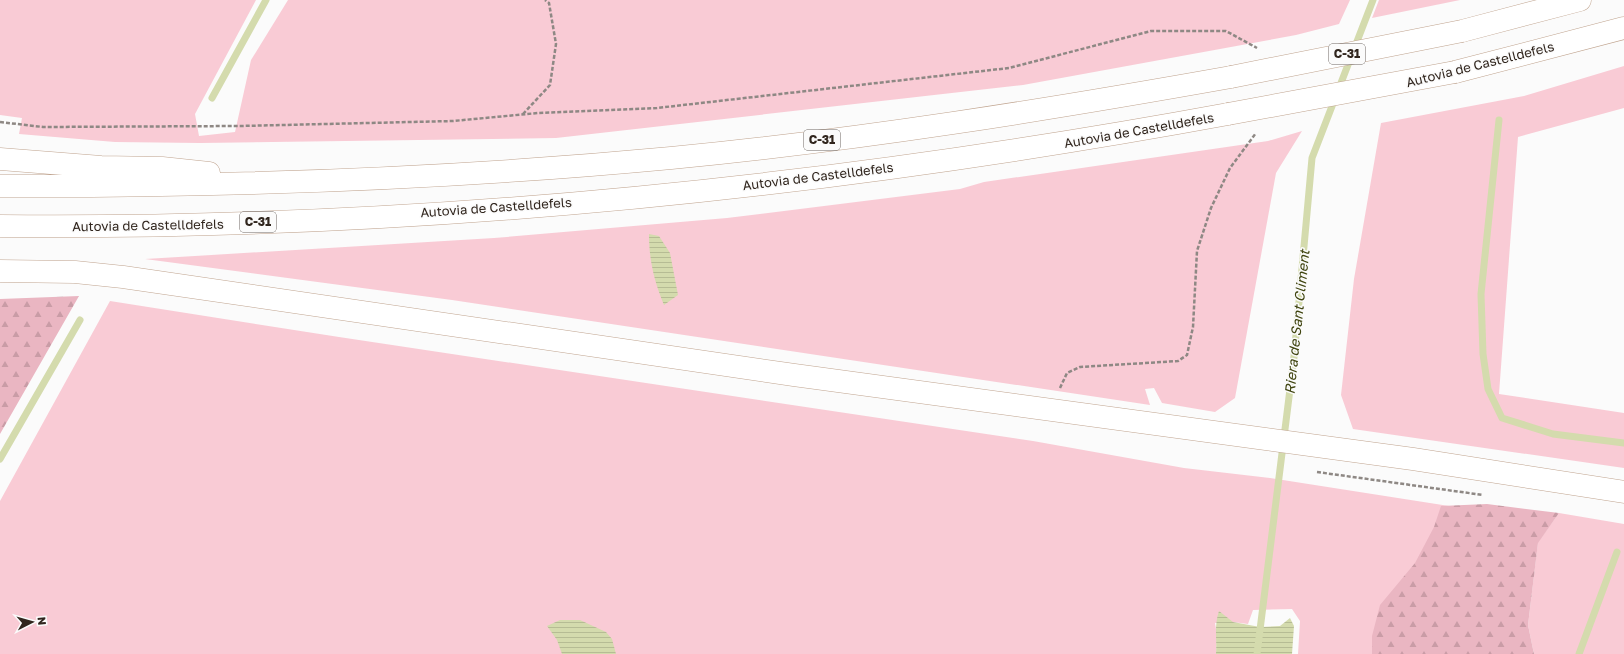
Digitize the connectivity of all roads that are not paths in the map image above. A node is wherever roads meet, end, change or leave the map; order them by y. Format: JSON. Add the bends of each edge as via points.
{"nodes":[{"id":1,"x":1580,"y":0,"type":"edge"},
{"id":2,"x":1624,"y":28,"type":"edge"},
{"id":3,"x":0,"y":159,"type":"edge"},
{"id":4,"x":303,"y":183,"type":"junction"},
{"id":5,"x":0,"y":186,"type":"edge"},
{"id":6,"x":0,"y":226,"type":"edge"},
{"id":7,"x":0,"y":271,"type":"edge"},
{"id":8,"x":1624,"y":492,"type":"edge"}],
"edges":[{"from":1,"to":4,"type":"main road","number":"C-31","bridge":true,"via":[[1462,31],[1231,77],[1088,103],[938,125],[674,158]]},
{"from":2,"to":6,"type":"main road","name":"Autovia de Castelldefels","number":"C-31","bridge":true,"via":[[1455,72],[1089,139],[948,160],[681,192],[515,207],[295,221],[114,227]]},
{"from":3,"to":4,"type":"main road","via":[[101,167],[162,168]]},
{"from":4,"to":5,"type":"main road","number":"C-31"},
{"from":7,"to":8,"type":"main road","via":[[74,272],[123,277],[771,372],[1413,459]]}]}
